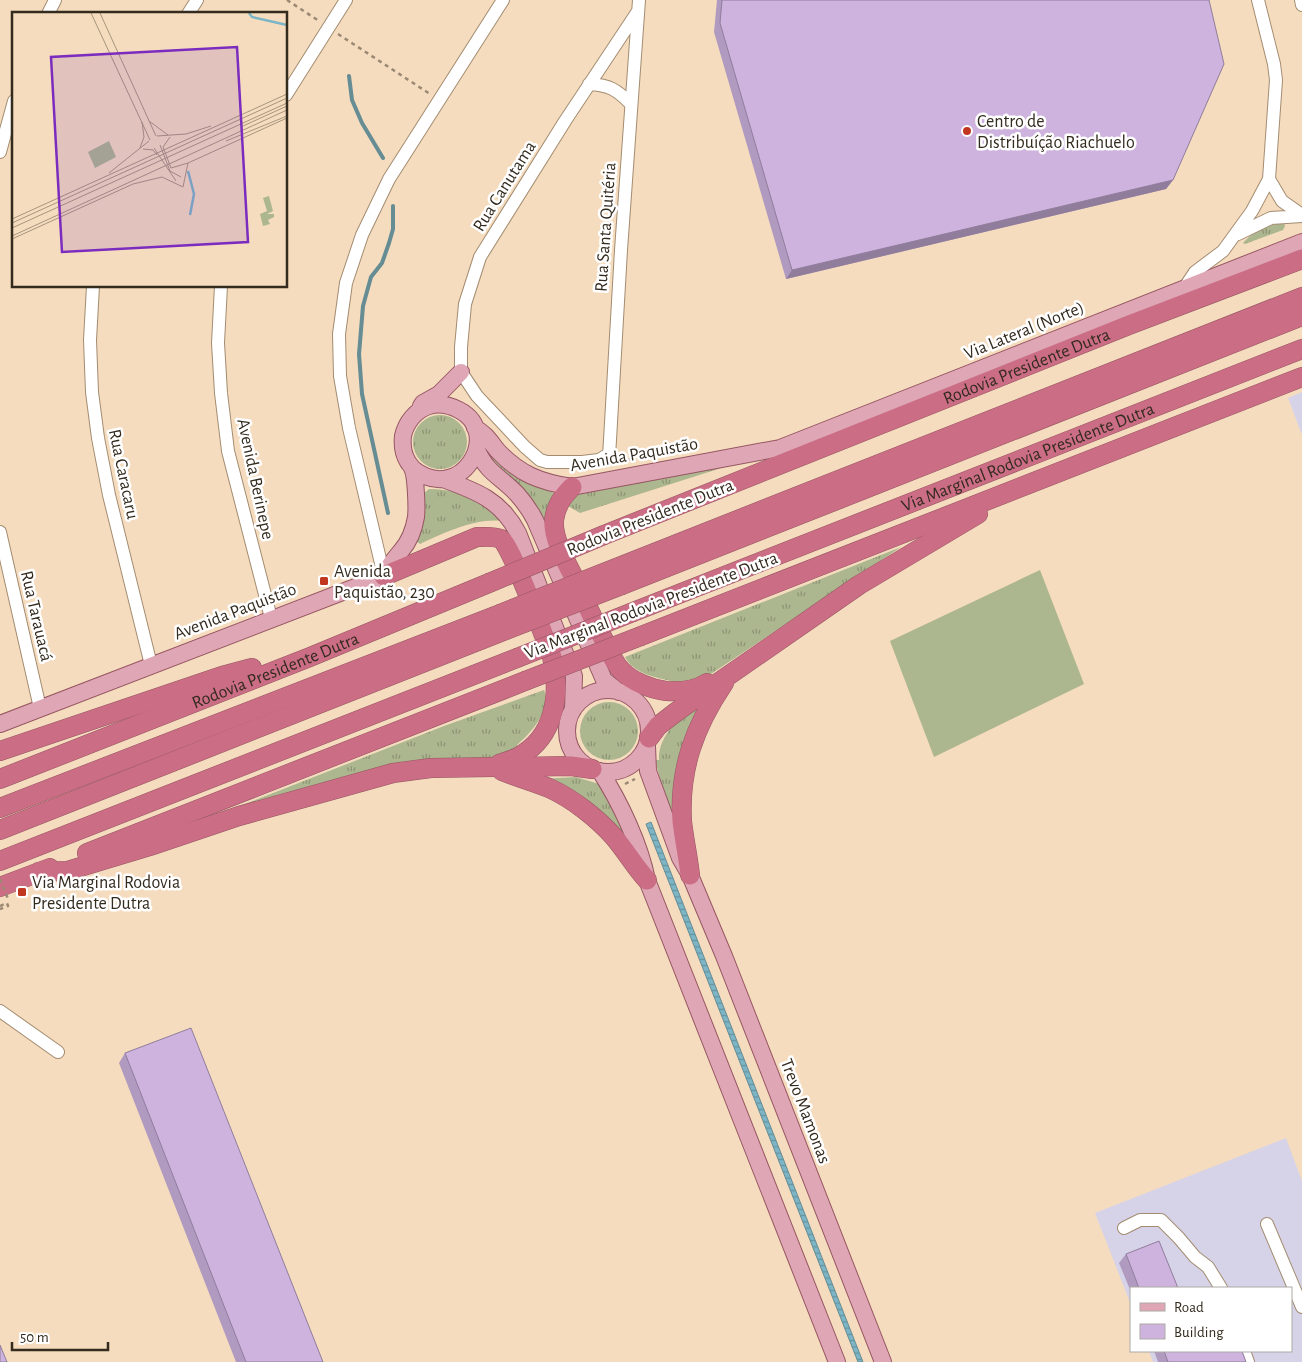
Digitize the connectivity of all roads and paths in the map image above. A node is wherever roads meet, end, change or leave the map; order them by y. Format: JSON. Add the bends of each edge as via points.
{"nodes":[{"id":1,"x":55,"y":0,"type":"edge"},
{"id":2,"x":196,"y":0,"type":"edge"},
{"id":3,"x":287,"y":0,"type":"edge"},
{"id":4,"x":346,"y":0,"type":"edge"},
{"id":5,"x":503,"y":0,"type":"edge"},
{"id":6,"x":1258,"y":0,"type":"edge"},
{"id":7,"x":1301,"y":0,"type":"edge"},
{"id":8,"x":1302,"y":5,"type":"edge"},
{"id":9,"x":639,"y":6,"type":"edge"},
{"id":10,"x":49,"y":12,"type":"edge"},
{"id":11,"x":189,"y":12,"type":"edge"},
{"id":12,"x":328,"y":27,"type":"junction"},
{"id":13,"x":590,"y":84,"type":"junction"},
{"id":14,"x":288,"y":92,"type":"edge"},
{"id":15,"x":439,"y":100,"type":"junction"},
{"id":16,"x":631,"y":104,"type":"junction"},
{"id":17,"x":12,"y":108,"type":"edge"},
{"id":18,"x":0,"y":152,"type":"edge"},
{"id":19,"x":1269,"y":179,"type":"junction"},
{"id":20,"x":1302,"y":215,"type":"edge"},
{"id":21,"x":1234,"y":236,"type":"junction"},
{"id":22,"x":1302,"y":242,"type":"edge"},
{"id":23,"x":1302,"y":259,"type":"edge"},
{"id":24,"x":1185,"y":287,"type":"junction"},
{"id":25,"x":94,"y":288,"type":"edge"},
{"id":26,"x":221,"y":288,"type":"edge"},
{"id":27,"x":1302,"y":297,"type":"edge"},
{"id":28,"x":1302,"y":316,"type":"edge"},
{"id":29,"x":1302,"y":349,"type":"edge"},
{"id":30,"x":461,"y":372,"type":"junction"},
{"id":31,"x":1302,"y":377,"type":"edge"},
{"id":32,"x":416,"y":414,"type":"junction"},
{"id":33,"x":475,"y":428,"type":"junction"},
{"id":34,"x":477,"y":450,"type":"junction"},
{"id":35,"x":760,"y":452,"type":"joint"},
{"id":36,"x":412,"y":468,"type":"junction"},
{"id":37,"x":443,"y":480,"type":"junction"},
{"id":38,"x":1025,"y":486,"type":"junction"},
{"id":39,"x":572,"y":487,"type":"junction"},
{"id":40,"x":0,"y":532,"type":"edge"},
{"id":41,"x":384,"y":576,"type":"junction"},
{"id":42,"x":619,"y":576,"type":"junction"},
{"id":43,"x":271,"y":618,"type":"junction"},
{"id":44,"x":503,"y":622,"type":"junction"},
{"id":45,"x":310,"y":657,"type":"junction"},
{"id":46,"x":151,"y":665,"type":"junction"},
{"id":47,"x":730,"y":673,"type":"junction"},
{"id":48,"x":619,"y":692,"type":"junction"},
{"id":49,"x":40,"y":708,"type":"junction"},
{"id":50,"x":573,"y":710,"type":"junction"},
{"id":51,"x":0,"y":724,"type":"edge"},
{"id":52,"x":648,"y":742,"type":"junction"},
{"id":53,"x":0,"y":751,"type":"edge"},
{"id":54,"x":491,"y":767,"type":"junction"},
{"id":55,"x":596,"y":770,"type":"junction"},
{"id":56,"x":0,"y":778,"type":"edge"},
{"id":57,"x":0,"y":808,"type":"edge"},
{"id":58,"x":0,"y":830,"type":"edge"},
{"id":59,"x":0,"y":861,"type":"edge"},
{"id":60,"x":39,"y":872,"type":"junction"},
{"id":61,"x":690,"y":875,"type":"junction"},
{"id":62,"x":0,"y":879,"type":"edge"},
{"id":63,"x":647,"y":880,"type":"junction"},
{"id":64,"x":4,"y":893,"type":"edge"},
{"id":65,"x":0,"y":1011,"type":"edge"},
{"id":66,"x":58,"y":1052,"type":"dead end"},
{"id":67,"x":1268,"y":1224,"type":"dead end"},
{"id":68,"x":1124,"y":1228,"type":"dead end"},
{"id":69,"x":1219,"y":1287,"type":"edge"},
{"id":70,"x":1302,"y":1307,"type":"edge"},
{"id":71,"x":837,"y":1362,"type":"edge"},
{"id":72,"x":883,"y":1362,"type":"edge"}],
"edges":[{"from":1,"to":10,"type":"street"},
{"from":2,"to":11,"type":"street"},
{"from":3,"to":12,"type":"path"},
{"from":4,"to":12,"type":"street"},
{"from":5,"to":15,"type":"street"},
{"from":6,"to":19,"type":"street","via":[[1276,80]]},
{"from":7,"to":8,"type":"street"},
{"from":9,"to":13,"type":"street","name":"Rua Canutama"},
{"from":9,"to":16,"type":"street","name":"Rua Santa Quitéria"},
{"from":12,"to":14,"type":"street"},
{"from":12,"to":15,"type":"path"},
{"from":13,"to":16,"type":"street","via":[[614,89]]},
{"from":13,"to":30,"type":"street","name":"Rua Canutama","via":[[480,257],[465,304]]},
{"from":15,"to":41,"type":"street","via":[[389,179],[362,235],[346,283],[338,334],[348,428]]},
{"from":16,"to":30,"type":"street","name":"Rua Santa Quitéria","via":[[609,456],[582,462],[540,460],[477,396]]},
{"from":17,"to":18,"type":"street"},
{"from":19,"to":20,"type":"street","via":[[1282,201]]},
{"from":19,"to":21,"type":"street"},
{"from":20,"to":21,"type":"street","via":[[1271,218]]},
{"from":21,"to":24,"type":"street","via":[[1220,255],[1195,272]]},
{"from":22,"to":24,"type":"main road","name":"Via Lateral (Norte)"},
{"from":23,"to":45,"type":"highway","name":"Rodovia Presidente Dutra","bridge":true,"via":[[604,535]]},
{"from":24,"to":35,"type":"main road","name":"Via Lateral (Norte)","via":[[780,448]]},
{"from":25,"to":46,"type":"street","name":"Rua Caracaru","via":[[90,340],[98,438]]},
{"from":26,"to":43,"type":"street","name":"Avenida Berinepe","via":[[218,343],[228,451]]},
{"from":27,"to":42,"type":"highway","name":"Rodovia Presidente Dutra"},
{"from":28,"to":42,"type":"highway","name":"Rodovia Presidente Dutra"},
{"from":29,"to":59,"type":"highway","name":"Via Marginal Rodovia Presidente Dutra","bridge":true},
{"from":30,"to":32,"type":"main road","via":[[439,394],[423,403]]},
{"from":31,"to":38,"type":"highway"},
{"from":32,"to":33,"type":"main road","name":"Avenida Paquistão","via":[[436,405],[452,407],[467,416]]},
{"from":32,"to":36,"type":"main road","via":[[406,425],[402,439],[404,454]]},
{"from":33,"to":34,"type":"main road"},
{"from":33,"to":39,"type":"main road","name":"Avenida Paquistão","via":[[531,477]]},
{"from":34,"to":37,"type":"main road","via":[[469,466],[454,477]]},
{"from":34,"to":48,"type":"main road","via":[[492,473],[528,507],[604,680]]},
{"from":35,"to":39,"type":"main road","name":"Avenida Paquistão"},
{"from":36,"to":37,"type":"main road","via":[[428,478]]},
{"from":36,"to":41,"type":"main road","via":[[416,509],[413,528]]},
{"from":37,"to":50,"type":"main road","via":[[477,492],[502,510],[513,523],[574,676]]},
{"from":38,"to":47,"type":"highway","via":[[859,585]]},
{"from":38,"to":60,"type":"highway","bridge":true},
{"from":39,"to":47,"type":"highway","via":[[561,498],[554,521],[558,544],[620,669],[652,688],[676,692],[702,686]]},
{"from":40,"to":49,"type":"street","name":"Rua Tarauacá"},
{"from":41,"to":43,"type":"main road","name":"Avenida Paquistão"},
{"from":41,"to":54,"type":"highway","via":[[477,537],[502,539],[505,543],[552,658],[556,694],[552,718],[533,747],[518,757]]},
{"from":42,"to":44,"type":"highway","name":"Rodovia Presidente Dutra","bridge":true},
{"from":43,"to":46,"type":"main road","name":"Avenida Paquistão"},
{"from":44,"to":57,"type":"highway","name":"Rodovia Presidente Dutra"},
{"from":44,"to":58,"type":"highway","name":"Rodovia Presidente Dutra"},
{"from":45,"to":53,"type":"highway","via":[[222,676]]},
{"from":45,"to":56,"type":"highway","name":"Rodovia Presidente Dutra"},
{"from":46,"to":49,"type":"main road","name":"Avenida Paquistão"},
{"from":47,"to":52,"type":"highway","via":[[671,716]]},
{"from":47,"to":61,"type":"highway","via":[[701,721],[684,770],[682,821]]},
{"from":48,"to":50,"type":"main road","via":[[609,690],[594,694]]},
{"from":48,"to":52,"type":"main road","via":[[633,699],[645,712]]},
{"from":49,"to":51,"type":"main road","name":"Avenida Paquistão"},
{"from":50,"to":55,"type":"main road","via":[[568,725],[568,741],[579,760]]},
{"from":52,"to":55,"type":"main road","via":[[638,760],[631,765],[616,772]]},
{"from":52,"to":61,"type":"main road","name":"Trevo Mamonas","via":[[648,772],[680,858]]},
{"from":54,"to":55,"type":"highway","via":[[571,766]]},
{"from":54,"to":60,"type":"highway","via":[[431,768],[393,773],[238,816],[67,871]]},
{"from":54,"to":63,"type":"highway","via":[[549,788],[578,805],[615,839]]},
{"from":55,"to":63,"type":"main road","via":[[609,786],[626,822],[644,862]]},
{"from":60,"to":64,"type":"highway"},
{"from":61,"to":72,"type":"main road","name":"Trevo Mamonas"},
{"from":62,"to":64,"type":"path","bridge":true},
{"from":63,"to":71,"type":"main road"},
{"from":65,"to":66,"type":"street"},
{"from":67,"to":70,"type":"street"},
{"from":68,"to":69,"type":"street","via":[[1140,1220],[1161,1220],[1208,1267]]}]}
